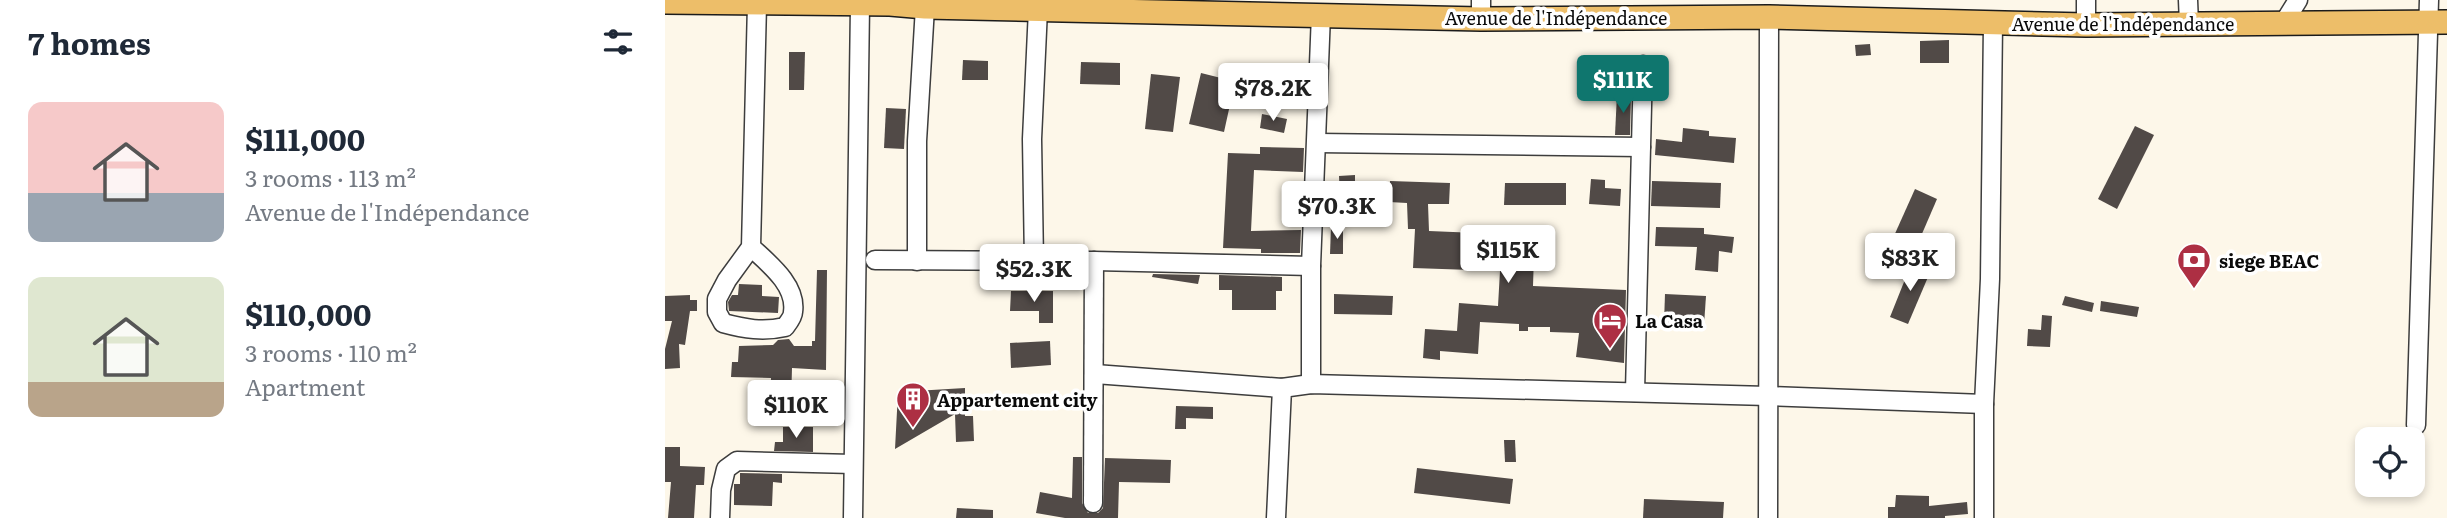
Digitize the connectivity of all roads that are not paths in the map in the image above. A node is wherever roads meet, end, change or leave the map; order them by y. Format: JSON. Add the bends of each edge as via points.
{"nodes":[{"id":1,"x":2086,"y":0,"type":"edge"},
{"id":2,"x":2188,"y":0,"type":"edge"},
{"id":3,"x":2298,"y":0,"type":"edge"},
{"id":4,"x":665,"y":2,"type":"edge"},
{"id":5,"x":890,"y":2,"type":"edge"},
{"id":6,"x":757,"y":4,"type":"junction"},
{"id":7,"x":860,"y":5,"type":"junction"},
{"id":8,"x":925,"y":7,"type":"junction"},
{"id":9,"x":1038,"y":9,"type":"junction"},
{"id":10,"x":1481,"y":9,"type":"edge"},
{"id":11,"x":1819,"y":9,"type":"edge"},
{"id":12,"x":1321,"y":14,"type":"junction"},
{"id":13,"x":2435,"y":15,"type":"edge"},
{"id":14,"x":1769,"y":17,"type":"junction"},
{"id":15,"x":1993,"y":23,"type":"junction"},
{"id":16,"x":2189,"y":24,"type":"junction"},
{"id":17,"x":2283,"y":24,"type":"junction"},
{"id":18,"x":2087,"y":25,"type":"junction"},
{"id":19,"x":1643,"y":65,"type":"dead end"},
{"id":20,"x":1317,"y":144,"type":"junction"},
{"id":21,"x":1641,"y":147,"type":"junction"},
{"id":22,"x":751,"y":247,"type":"junction"},
{"id":23,"x":875,"y":260,"type":"dead end"},
{"id":24,"x":917,"y":261,"type":"junction"},
{"id":25,"x":1034,"y":261,"type":"junction"},
{"id":26,"x":1094,"y":261,"type":"junction"},
{"id":27,"x":1311,"y":267,"type":"junction"},
{"id":28,"x":1095,"y":374,"type":"junction"},
{"id":29,"x":1311,"y":384,"type":"junction"},
{"id":30,"x":1282,"y":388,"type":"junction"},
{"id":31,"x":1635,"y":392,"type":"junction"},
{"id":32,"x":1768,"y":396,"type":"junction"},
{"id":33,"x":1984,"y":404,"type":"junction"},
{"id":34,"x":2416,"y":425,"type":"dead end"},
{"id":35,"x":853,"y":464,"type":"junction"},
{"id":36,"x":1093,"y":503,"type":"dead end"},
{"id":37,"x":720,"y":518,"type":"edge"},
{"id":38,"x":853,"y":518,"type":"edge"},
{"id":39,"x":1276,"y":518,"type":"edge"},
{"id":40,"x":1768,"y":518,"type":"edge"},
{"id":41,"x":1984,"y":518,"type":"edge"}],
"edges":[{"from":1,"to":18,"type":"street"},
{"from":2,"to":16,"type":"street"},
{"from":3,"to":17,"type":"street"},
{"from":4,"to":6,"type":"main road","name":"Avenue de l'Indépendance"},
{"from":5,"to":7,"type":"main road","name":"Avenue de l'Indépendance"},
{"from":5,"to":8,"type":"main road","name":"Avenue de l'Indépendance"},
{"from":6,"to":7,"type":"main road","name":"Avenue de l'Indépendance"},
{"from":6,"to":22,"type":"street"},
{"from":7,"to":35,"type":"street"},
{"from":8,"to":9,"type":"main road","name":"Avenue de l'Indépendance"},
{"from":8,"to":24,"type":"street","via":[[917,141]]},
{"from":9,"to":12,"type":"main road","name":"Avenue de l'Indépendance"},
{"from":9,"to":25,"type":"street","via":[[1032,139]]},
{"from":10,"to":12,"type":"main road","name":"Avenue de l'Indépendance"},
{"from":10,"to":14,"type":"main road","name":"Avenue de l'Indépendance"},
{"from":11,"to":14,"type":"main road","name":"Avenue de l'Indépendance"},
{"from":11,"to":15,"type":"main road","name":"Avenue de l'Indépendance"},
{"from":12,"to":20,"type":"street"},
{"from":13,"to":17,"type":"main road","name":"Avenue de l'Indépendance"},
{"from":13,"to":34,"type":"street"},
{"from":14,"to":32,"type":"street"},
{"from":15,"to":18,"type":"main road","name":"Avenue de l'Indépendance"},
{"from":15,"to":33,"type":"street"},
{"from":16,"to":17,"type":"main road","name":"Avenue de l'Indépendance"},
{"from":16,"to":18,"type":"main road","name":"Avenue de l'Indépendance"},
{"from":19,"to":21,"type":"street"},
{"from":20,"to":21,"type":"street"},
{"from":20,"to":27,"type":"street"},
{"from":21,"to":31,"type":"street"},
{"from":22,"to":22,"type":"street","via":[[717,299],[717,312],[723,323],[746,330],[785,327],[793,313],[791,295],[780,274]]},
{"from":23,"to":24,"type":"street"},
{"from":24,"to":25,"type":"street"},
{"from":25,"to":26,"type":"street"},
{"from":26,"to":27,"type":"street"},
{"from":26,"to":28,"type":"street"},
{"from":27,"to":29,"type":"street"},
{"from":28,"to":30,"type":"street"},
{"from":28,"to":36,"type":"street"},
{"from":29,"to":30,"type":"street"},
{"from":29,"to":31,"type":"street"},
{"from":30,"to":39,"type":"street"},
{"from":31,"to":32,"type":"street"},
{"from":32,"to":33,"type":"street"},
{"from":32,"to":40,"type":"street"},
{"from":33,"to":41,"type":"street"},
{"from":35,"to":37,"type":"street","via":[[737,461],[726,469]]},
{"from":35,"to":38,"type":"street"}]}
